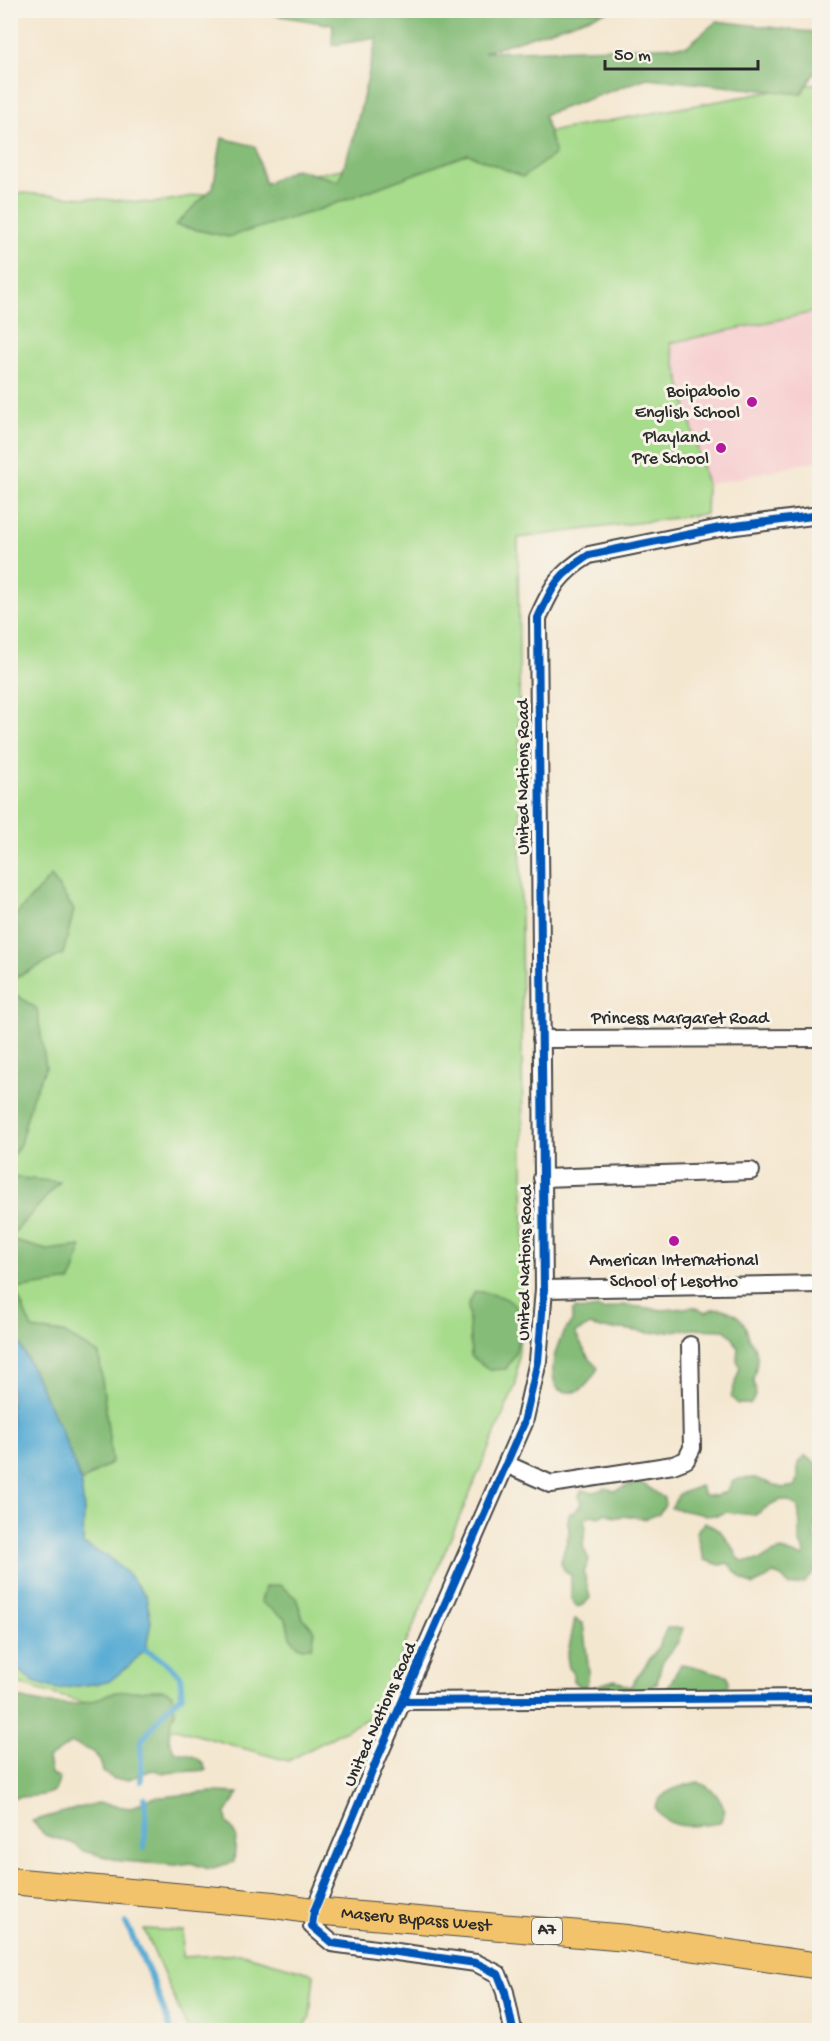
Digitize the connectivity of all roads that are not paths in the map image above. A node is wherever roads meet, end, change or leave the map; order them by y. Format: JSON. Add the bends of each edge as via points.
{"nodes":[{"id":1,"x":819,"y":515,"type":"edge"},
{"id":2,"x":819,"y":1038,"type":"edge"},
{"id":3,"x":541,"y":1039,"type":"junction"},
{"id":4,"x":751,"y":1171,"type":"dead end"},
{"id":5,"x":542,"y":1178,"type":"junction"},
{"id":6,"x":819,"y":1284,"type":"edge"},
{"id":7,"x":543,"y":1290,"type":"junction"},
{"id":8,"x":690,"y":1345,"type":"dead end"},
{"id":9,"x":506,"y":1464,"type":"junction"},
{"id":10,"x":819,"y":1698,"type":"edge"},
{"id":11,"x":404,"y":1701,"type":"junction"},
{"id":12,"x":10,"y":1881,"type":"edge"},
{"id":13,"x":314,"y":1911,"type":"junction"},
{"id":14,"x":819,"y":1966,"type":"edge"},
{"id":15,"x":513,"y":2031,"type":"edge"}],
"edges":[{"from":1,"to":3,"type":"street","name":"United Nations Road","via":[[720,528],[589,555],[570,567],[552,586],[538,618]]},
{"from":2,"to":3,"type":"street","name":"Princess Margaret Road"},
{"from":3,"to":5,"type":"street","name":"United Nations Road"},
{"from":4,"to":5,"type":"street"},
{"from":5,"to":7,"type":"street","name":"United Nations Road"},
{"from":6,"to":7,"type":"street"},
{"from":7,"to":9,"type":"street","name":"United Nations Road","via":[[538,1361],[524,1423]]},
{"from":8,"to":9,"type":"street","via":[[692,1448],[686,1460],[551,1484]]},
{"from":9,"to":11,"type":"street","name":"United Nations Road"},
{"from":10,"to":11,"type":"street"},
{"from":11,"to":13,"type":"street","name":"United Nations Road"},
{"from":12,"to":13,"type":"main road","name":"Maseru Bypass West","number":"A7"},
{"from":13,"to":14,"type":"main road","name":"Maseru Bypass West","number":"A7","via":[[627,1938]]},
{"from":13,"to":15,"type":"street","via":[[312,1926],[332,1943],[476,1963],[498,1974],[506,1992]]}]}
